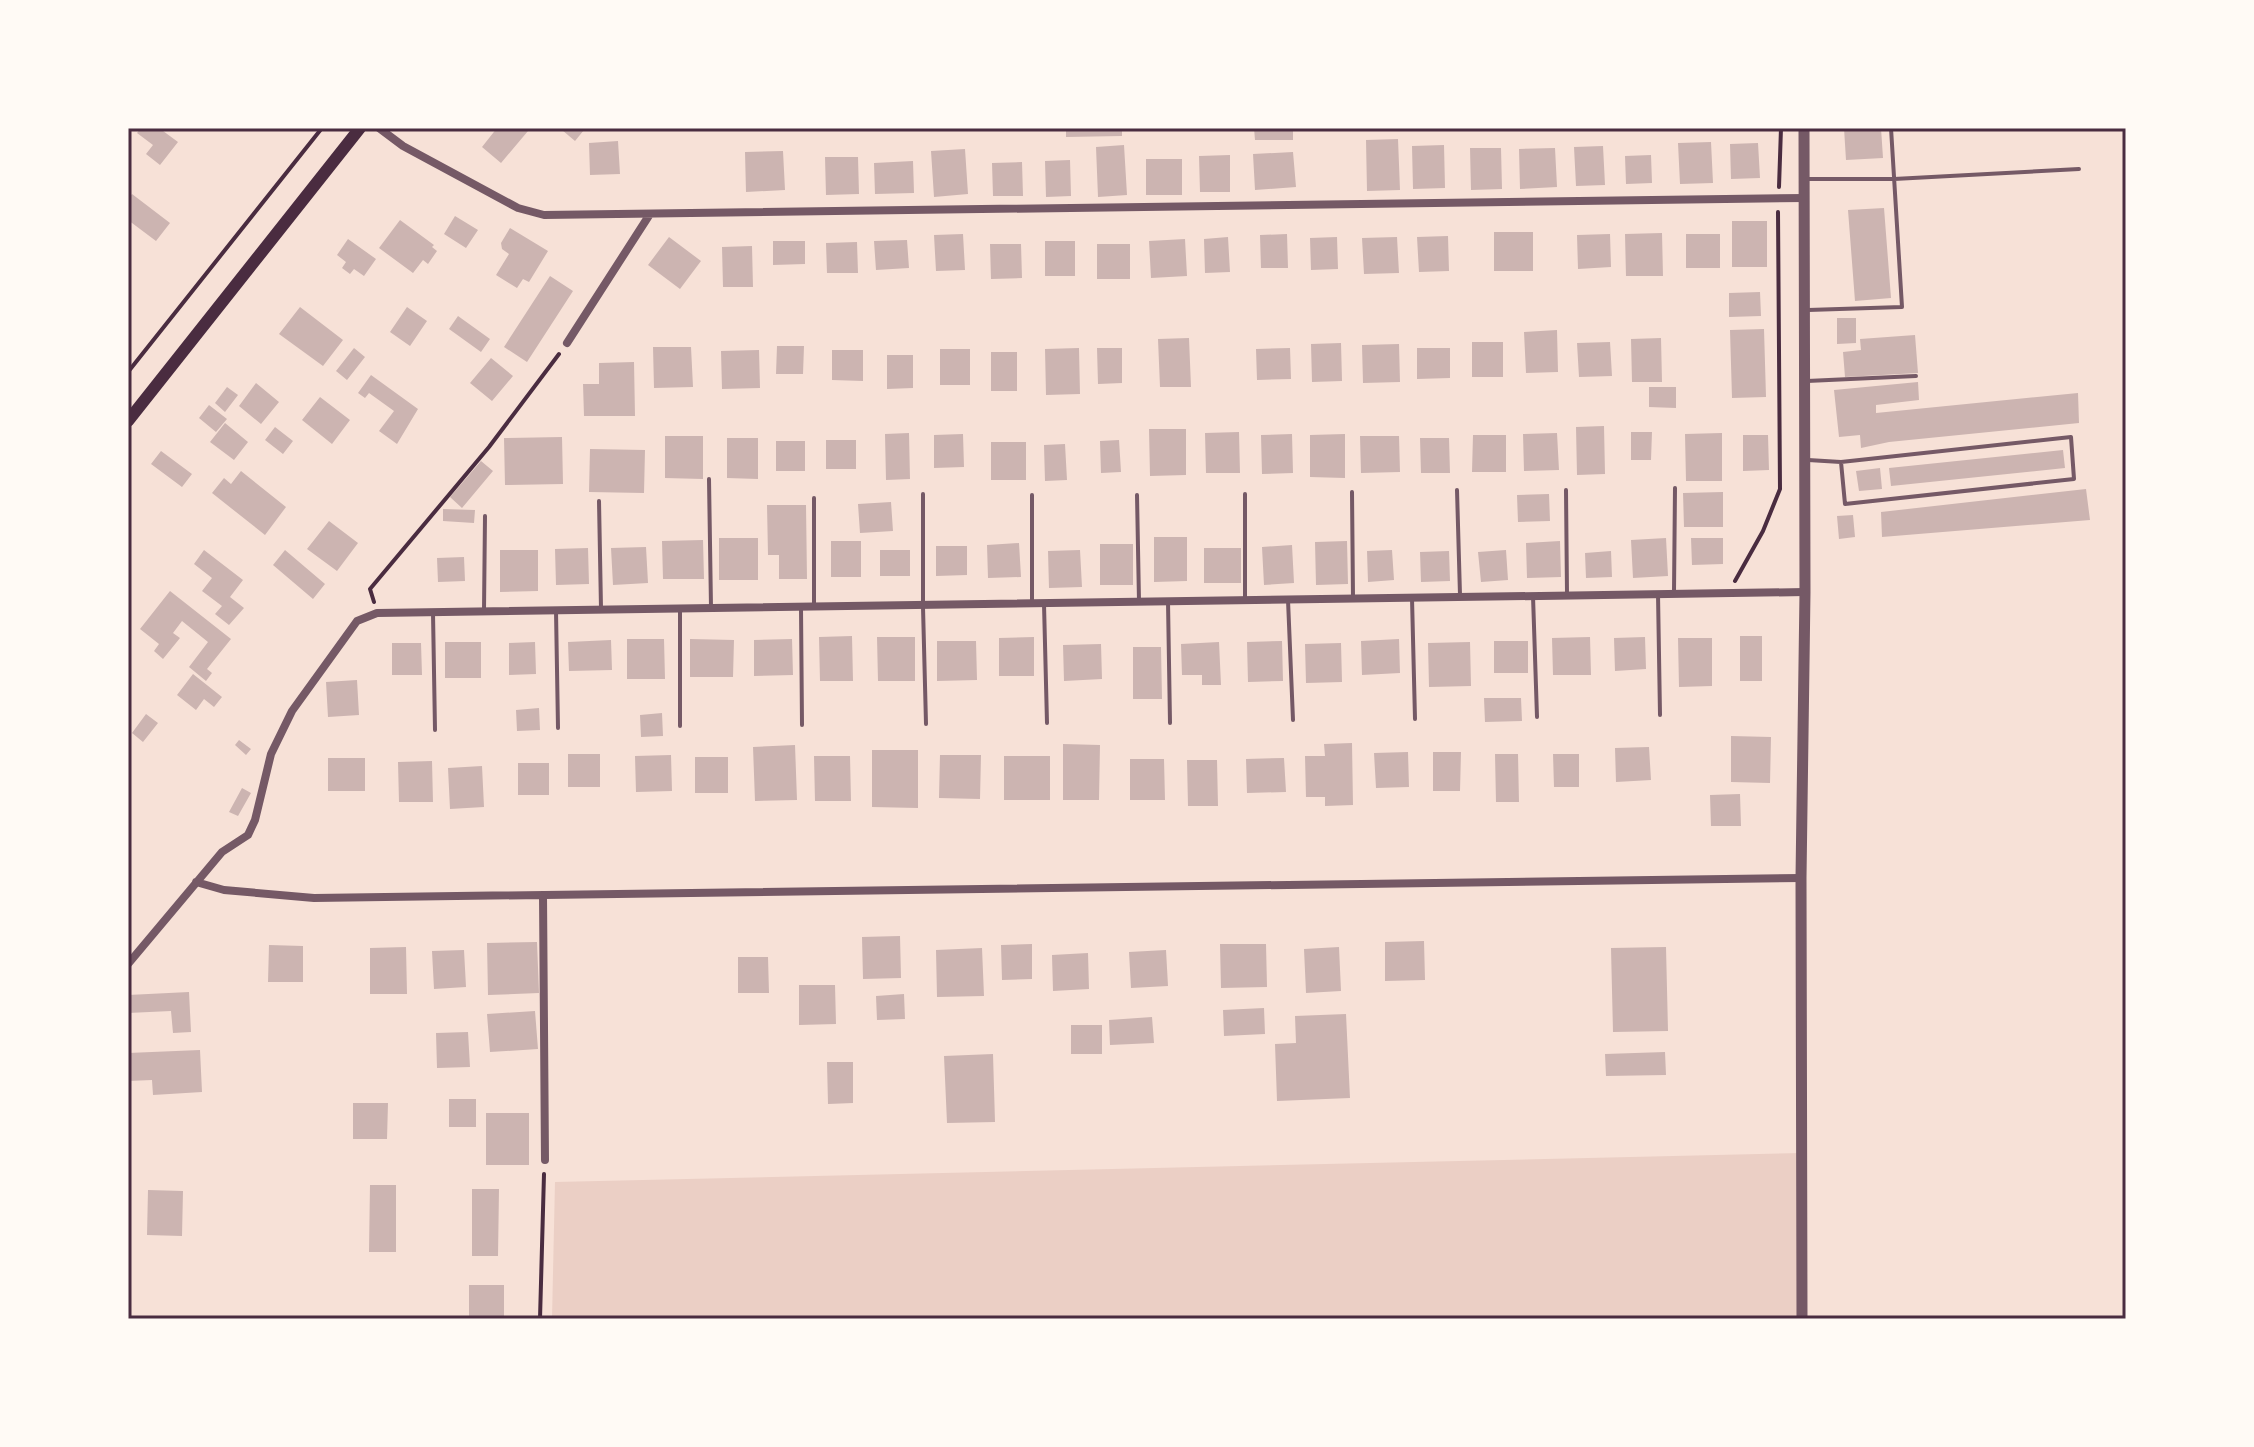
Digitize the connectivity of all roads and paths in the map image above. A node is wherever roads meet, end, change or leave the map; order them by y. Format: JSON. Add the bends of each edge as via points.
{"nodes":[{"id":1,"x":322,"y":128,"type":"edge"},
{"id":2,"x":360,"y":128,"type":"edge"},
{"id":3,"x":379,"y":128,"type":"edge"},
{"id":4,"x":1781,"y":128,"type":"edge"},
{"id":5,"x":1804,"y":128,"type":"edge"},
{"id":6,"x":1891,"y":128,"type":"edge"},
{"id":7,"x":2079,"y":169,"type":"dead end"},
{"id":8,"x":1805,"y":179,"type":"junction"},
{"id":9,"x":1894,"y":179,"type":"junction"},
{"id":10,"x":1779,"y":198,"type":"junction"},
{"id":11,"x":1805,"y":198,"type":"junction"},
{"id":12,"x":650,"y":214,"type":"junction"},
{"id":13,"x":1805,"y":310,"type":"junction"},
{"id":14,"x":567,"y":343,"type":"joint"},
{"id":15,"x":128,"y":372,"type":"edge"},
{"id":16,"x":1916,"y":376,"type":"dead end"},
{"id":17,"x":1805,"y":381,"type":"junction"},
{"id":18,"x":128,"y":421,"type":"edge"},
{"id":19,"x":1805,"y":460,"type":"junction"},
{"id":20,"x":1841,"y":462,"type":"junction"},
{"id":21,"x":709,"y":479,"type":"dead end"},
{"id":22,"x":1675,"y":488,"type":"dead end"},
{"id":23,"x":1457,"y":490,"type":"dead end"},
{"id":24,"x":1566,"y":490,"type":"dead end"},
{"id":25,"x":1352,"y":492,"type":"dead end"},
{"id":26,"x":923,"y":494,"type":"dead end"},
{"id":27,"x":1245,"y":494,"type":"dead end"},
{"id":28,"x":1032,"y":495,"type":"dead end"},
{"id":29,"x":1137,"y":495,"type":"dead end"},
{"id":30,"x":814,"y":498,"type":"dead end"},
{"id":31,"x":599,"y":501,"type":"dead end"},
{"id":32,"x":485,"y":516,"type":"dead end"},
{"id":33,"x":1805,"y":592,"type":"junction"},
{"id":34,"x":1728,"y":593,"type":"junction"},
{"id":35,"x":1658,"y":594,"type":"junction"},
{"id":36,"x":1674,"y":594,"type":"junction"},
{"id":37,"x":1533,"y":596,"type":"junction"},
{"id":38,"x":1567,"y":596,"type":"junction"},
{"id":39,"x":1412,"y":598,"type":"junction"},
{"id":40,"x":1460,"y":598,"type":"junction"},
{"id":41,"x":1353,"y":599,"type":"junction"},
{"id":42,"x":1288,"y":600,"type":"junction"},
{"id":43,"x":1245,"y":601,"type":"junction"},
{"id":44,"x":1168,"y":602,"type":"junction"},
{"id":45,"x":1139,"y":603,"type":"junction"},
{"id":46,"x":1044,"y":604,"type":"junction"},
{"id":47,"x":1032,"y":605,"type":"junction"},
{"id":48,"x":923,"y":607,"type":"junction"},
{"id":49,"x":801,"y":608,"type":"junction"},
{"id":50,"x":814,"y":608,"type":"junction"},
{"id":51,"x":711,"y":609,"type":"junction"},
{"id":52,"x":680,"y":610,"type":"junction"},
{"id":53,"x":556,"y":611,"type":"junction"},
{"id":54,"x":601,"y":611,"type":"junction"},
{"id":55,"x":484,"y":612,"type":"junction"},
{"id":56,"x":377,"y":613,"type":"junction"},
{"id":57,"x":433,"y":613,"type":"junction"},
{"id":58,"x":1660,"y":715,"type":"dead end"},
{"id":59,"x":1537,"y":717,"type":"dead end"},
{"id":60,"x":1415,"y":719,"type":"dead end"},
{"id":61,"x":1293,"y":720,"type":"dead end"},
{"id":62,"x":1047,"y":723,"type":"dead end"},
{"id":63,"x":1170,"y":723,"type":"dead end"},
{"id":64,"x":926,"y":724,"type":"dead end"},
{"id":65,"x":802,"y":725,"type":"dead end"},
{"id":66,"x":680,"y":726,"type":"dead end"},
{"id":67,"x":558,"y":728,"type":"dead end"},
{"id":68,"x":435,"y":730,"type":"dead end"},
{"id":69,"x":1801,"y":878,"type":"junction"},
{"id":70,"x":196,"y":882,"type":"junction"},
{"id":71,"x":543,"y":895,"type":"junction"},
{"id":72,"x":128,"y":964,"type":"edge"},
{"id":73,"x":545,"y":1160,"type":"joint"},
{"id":74,"x":540,"y":1319,"type":"edge"},
{"id":75,"x":1802,"y":1319,"type":"edge"}],
"edges":[{"from":1,"to":15,"type":"path"},
{"from":2,"to":18,"type":"main road"},
{"from":3,"to":12,"type":"street","via":[[518,208],[544,215]]},
{"from":4,"to":10,"type":"path"},
{"from":5,"to":8,"type":"street"},
{"from":6,"to":9,"type":"lane"},
{"from":7,"to":9,"type":"lane"},
{"from":8,"to":9,"type":"lane"},
{"from":8,"to":11,"type":"street"},
{"from":9,"to":13,"type":"lane","via":[[1902,307]]},
{"from":10,"to":11,"type":"street"},
{"from":10,"to":12,"type":"street"},
{"from":10,"to":34,"type":"path","via":[[1780,489]]},
{"from":11,"to":13,"type":"street"},
{"from":12,"to":14,"type":"street"},
{"from":13,"to":17,"type":"street"},
{"from":14,"to":56,"type":"path","via":[[489,447],[370,589]]},
{"from":16,"to":17,"type":"lane"},
{"from":17,"to":19,"type":"street"},
{"from":19,"to":20,"type":"lane"},
{"from":19,"to":33,"type":"street"},
{"from":20,"to":20,"type":"lane","via":[[2071,437],[2074,479],[1845,504]]},
{"from":21,"to":51,"type":"lane"},
{"from":22,"to":36,"type":"lane"},
{"from":23,"to":40,"type":"lane"},
{"from":24,"to":38,"type":"lane"},
{"from":25,"to":41,"type":"lane"},
{"from":26,"to":48,"type":"lane"},
{"from":27,"to":43,"type":"lane"},
{"from":28,"to":47,"type":"lane"},
{"from":29,"to":45,"type":"lane"},
{"from":30,"to":50,"type":"lane"},
{"from":31,"to":54,"type":"lane"},
{"from":32,"to":55,"type":"lane"},
{"from":33,"to":34,"type":"street"},
{"from":33,"to":69,"type":"street"},
{"from":34,"to":36,"type":"street"},
{"from":35,"to":36,"type":"street"},
{"from":35,"to":38,"type":"street"},
{"from":35,"to":58,"type":"lane"},
{"from":37,"to":38,"type":"street"},
{"from":37,"to":40,"type":"street"},
{"from":37,"to":59,"type":"lane"},
{"from":39,"to":40,"type":"street"},
{"from":39,"to":41,"type":"street"},
{"from":39,"to":60,"type":"lane"},
{"from":41,"to":42,"type":"street"},
{"from":42,"to":43,"type":"street"},
{"from":42,"to":61,"type":"lane"},
{"from":43,"to":44,"type":"street"},
{"from":44,"to":45,"type":"street"},
{"from":44,"to":63,"type":"lane"},
{"from":45,"to":46,"type":"street"},
{"from":46,"to":47,"type":"street"},
{"from":46,"to":62,"type":"lane"},
{"from":47,"to":48,"type":"street"},
{"from":48,"to":50,"type":"street"},
{"from":48,"to":64,"type":"lane"},
{"from":49,"to":50,"type":"street"},
{"from":49,"to":51,"type":"street"},
{"from":49,"to":65,"type":"lane"},
{"from":51,"to":52,"type":"street"},
{"from":52,"to":54,"type":"street"},
{"from":52,"to":66,"type":"lane"},
{"from":53,"to":54,"type":"street"},
{"from":53,"to":55,"type":"street"},
{"from":53,"to":67,"type":"lane"},
{"from":55,"to":57,"type":"street"},
{"from":56,"to":57,"type":"street"},
{"from":56,"to":70,"type":"street","via":[[357,621],[292,711],[271,754],[248,835],[222,852]]},
{"from":57,"to":68,"type":"lane"},
{"from":69,"to":71,"type":"street"},
{"from":69,"to":75,"type":"street"},
{"from":70,"to":71,"type":"street","via":[[224,890],[314,898]]},
{"from":70,"to":72,"type":"street"},
{"from":71,"to":73,"type":"street"},
{"from":73,"to":74,"type":"path"}]}
